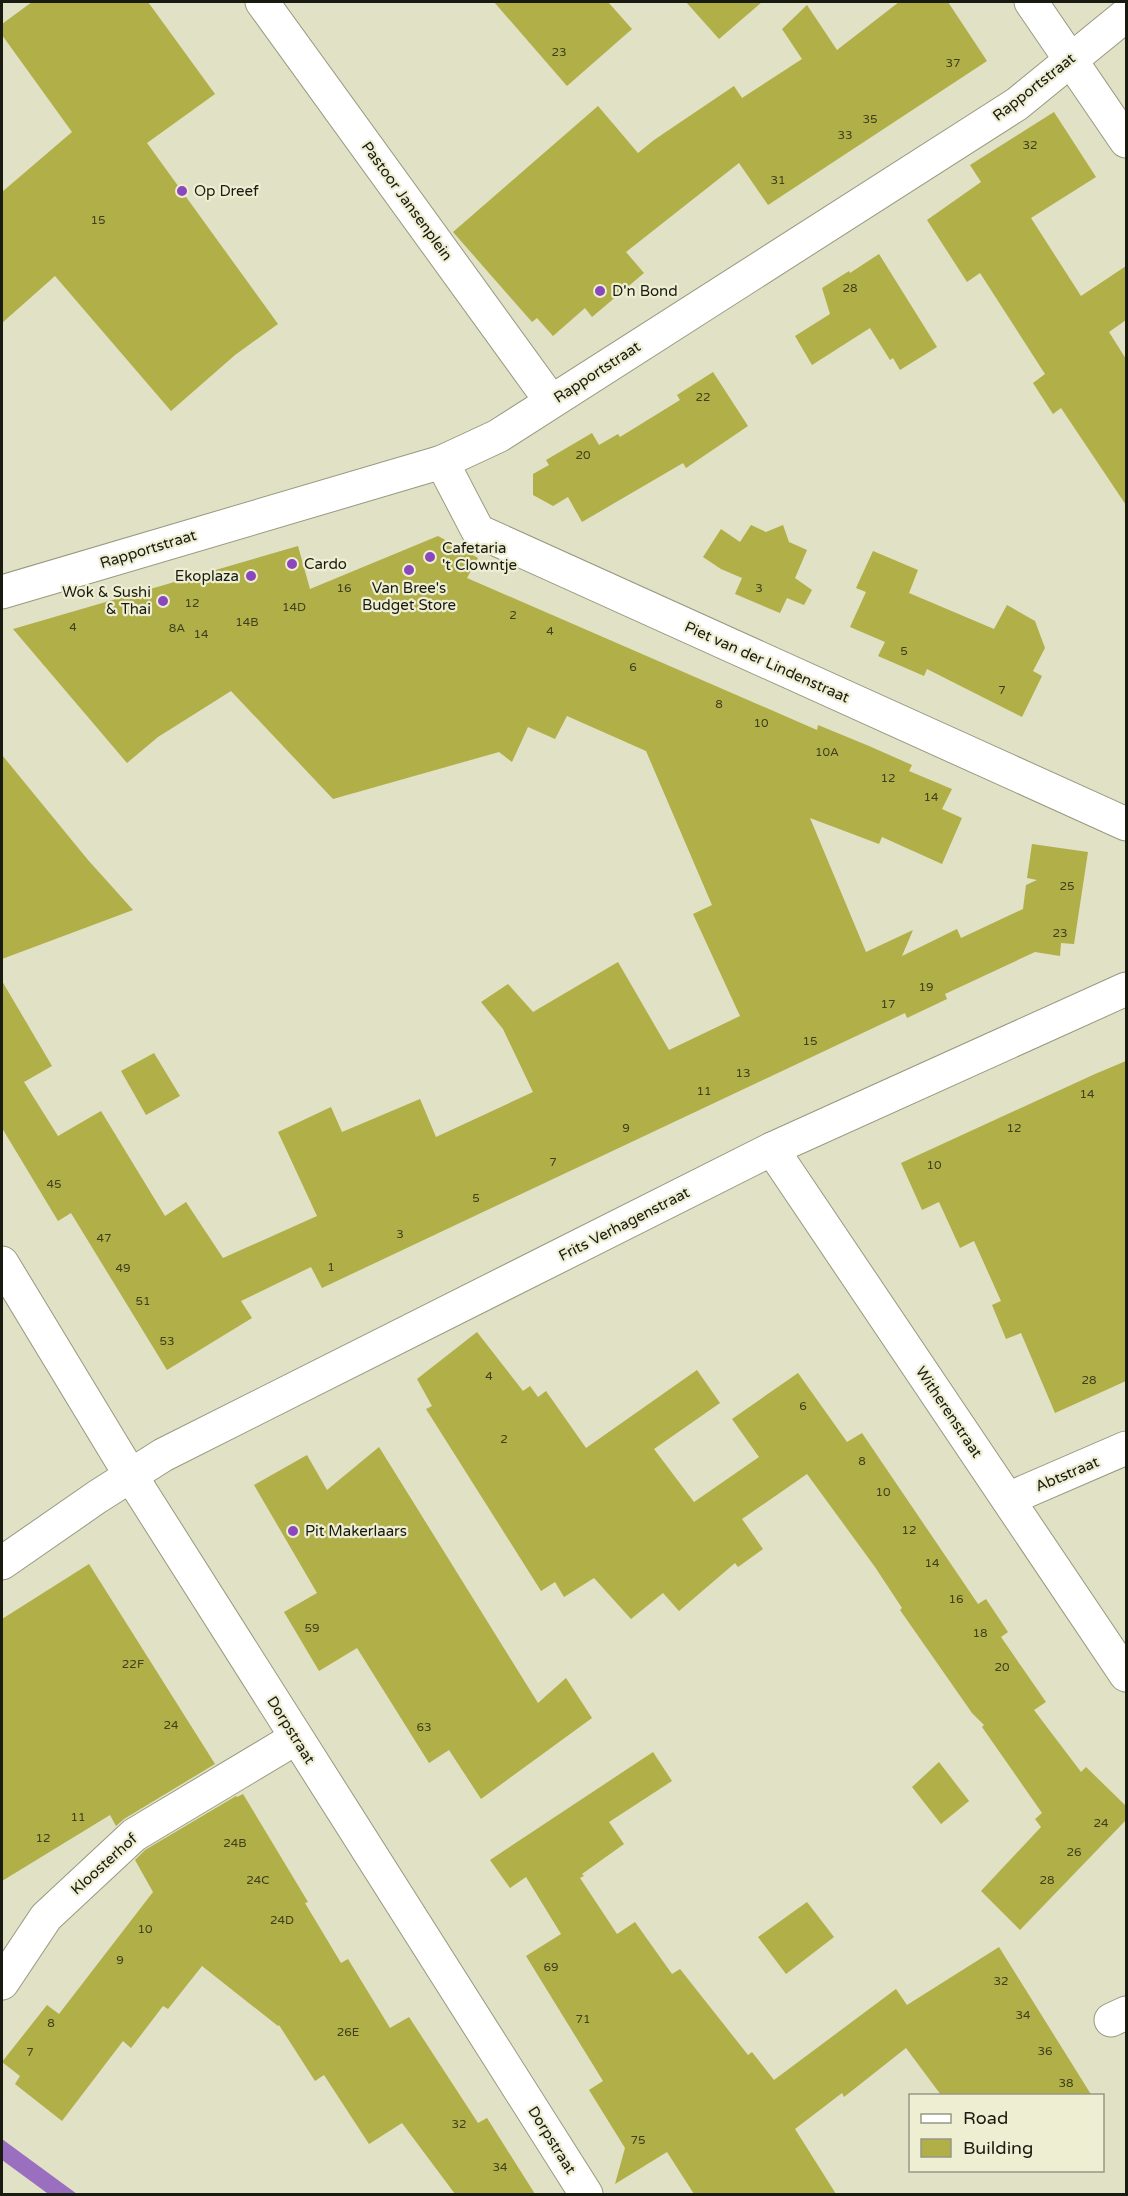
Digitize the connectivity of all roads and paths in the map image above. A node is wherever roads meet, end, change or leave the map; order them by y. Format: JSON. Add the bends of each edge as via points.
{"nodes":[{"id":1,"x":262,"y":2,"type":"edge"},
{"id":2,"x":1031,"y":2,"type":"edge"},
{"id":3,"x":1126,"y":15,"type":"edge"},
{"id":4,"x":1072,"y":59,"type":"junction"},
{"id":5,"x":1126,"y":141,"type":"edge"},
{"id":6,"x":551,"y":401,"type":"junction"},
{"id":7,"x":442,"y":462,"type":"junction"},
{"id":8,"x":2,"y":592,"type":"edge"},
{"id":9,"x":1126,"y":824,"type":"edge"},
{"id":10,"x":1126,"y":989,"type":"edge"},
{"id":11,"x":772,"y":1149,"type":"junction"},
{"id":12,"x":2,"y":1263,"type":"edge"},
{"id":13,"x":1126,"y":1448,"type":"edge"},
{"id":14,"x":131,"y":1476,"type":"junction"},
{"id":15,"x":1008,"y":1499,"type":"junction"},
{"id":16,"x":2,"y":1563,"type":"edge"},
{"id":17,"x":1126,"y":1675,"type":"edge"},
{"id":18,"x":296,"y":1738,"type":"junction"},
{"id":19,"x":2,"y":1983,"type":"edge"},
{"id":20,"x":586,"y":2194,"type":"edge"}],
"edges":[{"from":1,"to":6,"type":"street","name":"Pastoor Jansenplein"},
{"from":2,"to":4,"type":"street"},
{"from":3,"to":4,"type":"street","name":"Rapportstraat"},
{"from":4,"to":5,"type":"street"},
{"from":4,"to":6,"type":"street","name":"Rapportstraat","via":[[1017,105]]},
{"from":6,"to":7,"type":"street","name":"Rapportstraat","via":[[498,436]]},
{"from":7,"to":8,"type":"street","name":"Rapportstraat"},
{"from":7,"to":9,"type":"street","name":"Piet van der Lindenstraat","via":[[478,531]]},
{"from":10,"to":11,"type":"street","name":"Frits Verhagenstraat"},
{"from":11,"to":14,"type":"street","name":"Frits Verhagenstraat","via":[[164,1455]]},
{"from":11,"to":15,"type":"street","name":"Witherenstraat"},
{"from":12,"to":14,"type":"street","name":"Dorpstraat"},
{"from":13,"to":15,"type":"street","name":"Abtstraat"},
{"from":14,"to":16,"type":"street"},
{"from":14,"to":18,"type":"street","name":"Dorpstraat"},
{"from":15,"to":17,"type":"street","name":"Witherenstraat"},
{"from":18,"to":19,"type":"street","name":"Kloosterhof","via":[[134,1835],[46,1917]]},
{"from":18,"to":20,"type":"street","name":"Dorpstraat"}]}
